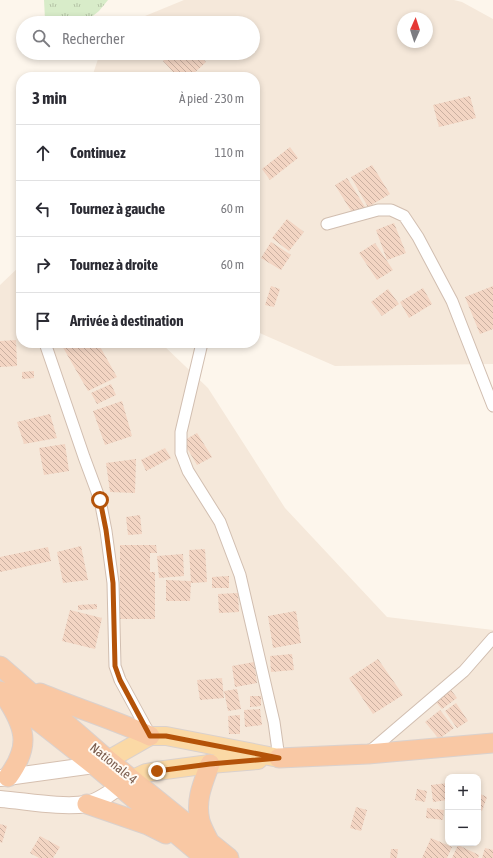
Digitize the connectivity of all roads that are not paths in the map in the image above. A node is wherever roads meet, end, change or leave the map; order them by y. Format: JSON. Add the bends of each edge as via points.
{"nodes":[{"id":1,"x":327,"y":224,"type":"dead end"},
{"id":2,"x":47,"y":348,"type":"edge"},
{"id":3,"x":201,"y":348,"type":"edge"},
{"id":4,"x":493,"y":406,"type":"edge"},
{"id":5,"x":493,"y":638,"type":"edge"},
{"id":6,"x":0,"y":666,"type":"edge"},
{"id":7,"x":23,"y":685,"type":"junction"},
{"id":8,"x":2,"y":692,"type":"edge"},
{"id":9,"x":150,"y":736,"type":"junction"},
{"id":10,"x":493,"y":743,"type":"edge"},
{"id":11,"x":368,"y":754,"type":"junction"},
{"id":12,"x":279,"y":758,"type":"junction"},
{"id":13,"x":101,"y":763,"type":"junction"},
{"id":14,"x":210,"y":764,"type":"junction"},
{"id":15,"x":4,"y":777,"type":"edge"},
{"id":16,"x":126,"y":783,"type":"junction"},
{"id":17,"x":0,"y":799,"type":"edge"},
{"id":18,"x":87,"y":804,"type":"junction"},
{"id":19,"x":203,"y":850,"type":"edge"},
{"id":20,"x":229,"y":858,"type":"edge"}],
"edges":[{"from":1,"to":4,"type":"street","via":[[378,210],[391,210],[404,216],[452,301]]},
{"from":2,"to":9,"type":"street","via":[[100,500],[105,523],[113,583],[115,666]]},
{"from":3,"to":12,"type":"street","via":[[181,432],[181,453],[188,471],[220,522],[240,575],[274,722]]},
{"from":5,"to":11,"type":"street","via":[[464,671]]},
{"from":6,"to":7,"type":"highway","name":"Nationale 4"},
{"from":7,"to":9,"type":"highway"},
{"from":7,"to":13,"type":"highway","name":"Nationale 4"},
{"from":8,"to":13,"type":"highway","name":"Nationale 4"},
{"from":8,"to":15,"type":"highway","via":[[15,712],[23,733],[22,750],[14,769]]},
{"from":9,"to":12,"type":"main road","via":[[166,736]]},
{"from":9,"to":13,"type":"main road"},
{"from":10,"to":11,"type":"highway"},
{"from":11,"to":12,"type":"highway"},
{"from":12,"to":14,"type":"main road"},
{"from":13,"to":15,"type":"main road"},
{"from":13,"to":16,"type":"highway","name":"Nationale 4"},
{"from":14,"to":16,"type":"main road","via":[[146,773]]},
{"from":14,"to":19,"type":"highway","via":[[199,793]]},
{"from":16,"to":18,"type":"main road"},
{"from":16,"to":19,"type":"highway","name":"Nationale 4"},
{"from":17,"to":18,"type":"main road"},
{"from":18,"to":19,"type":"highway","via":[[148,825]]},
{"from":19,"to":20,"type":"highway","name":"Nationale 4"}]}
